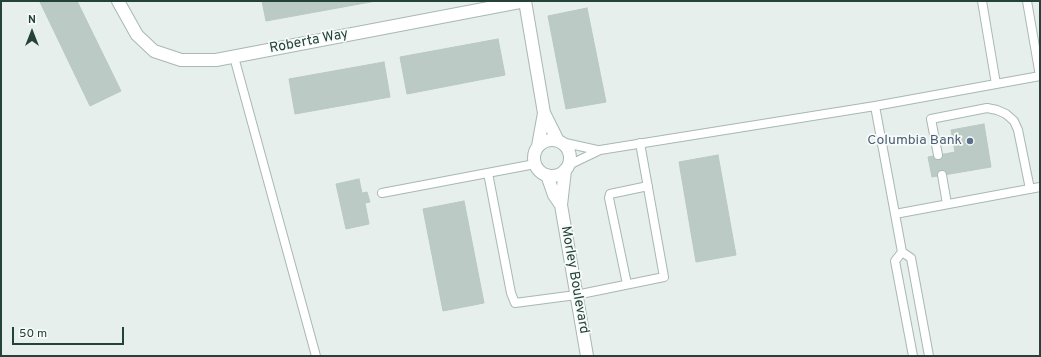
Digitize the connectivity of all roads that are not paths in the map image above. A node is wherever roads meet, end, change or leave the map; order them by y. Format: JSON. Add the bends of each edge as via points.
{"nodes":[{"id":1,"x":118,"y":1,"type":"edge"},
{"id":2,"x":525,"y":1,"type":"edge"},
{"id":3,"x":982,"y":1,"type":"edge"},
{"id":4,"x":1027,"y":1,"type":"edge"},
{"id":5,"x":1037,"y":37,"type":"edge"},
{"id":6,"x":234,"y":57,"type":"junction"},
{"id":7,"x":1040,"y":76,"type":"edge"},
{"id":8,"x":996,"y":84,"type":"junction"},
{"id":9,"x":875,"y":106,"type":"junction"},
{"id":10,"x":544,"y":113,"type":"junction"},
{"id":11,"x":559,"y":142,"type":"junction"},
{"id":12,"x":640,"y":144,"type":"junction"},
{"id":13,"x":538,"y":146,"type":"junction"},
{"id":14,"x":600,"y":150,"type":"junction"},
{"id":15,"x":938,"y":155,"type":"dead end"},
{"id":16,"x":535,"y":164,"type":"junction"},
{"id":17,"x":567,"y":168,"type":"junction"},
{"id":18,"x":488,"y":173,"type":"junction"},
{"id":19,"x":547,"y":175,"type":"junction"},
{"id":20,"x":942,"y":175,"type":"dead end"},
{"id":21,"x":648,"y":186,"type":"junction"},
{"id":22,"x":1040,"y":187,"type":"edge"},
{"id":23,"x":1030,"y":189,"type":"junction"},
{"id":24,"x":382,"y":193,"type":"dead end"},
{"id":25,"x":947,"y":204,"type":"junction"},
{"id":26,"x":561,"y":205,"type":"junction"},
{"id":27,"x":895,"y":214,"type":"junction"},
{"id":28,"x":902,"y":252,"type":"junction"},
{"id":29,"x":627,"y":284,"type":"junction"},
{"id":30,"x":576,"y":295,"type":"junction"},
{"id":31,"x":316,"y":356,"type":"edge"},
{"id":32,"x":587,"y":356,"type":"edge"},
{"id":33,"x":913,"y":356,"type":"edge"},
{"id":34,"x":929,"y":356,"type":"edge"}],
"edges":[{"from":1,"to":6,"type":"street","name":"Roberta Way","via":[[137,34],[154,52],[181,60]]},
{"from":2,"to":6,"type":"street","name":"Roberta Way"},
{"from":2,"to":10,"type":"street"},
{"from":3,"to":8,"type":"lane"},
{"from":4,"to":5,"type":"lane"},
{"from":5,"to":7,"type":"lane"},
{"from":6,"to":31,"type":"lane"},
{"from":7,"to":8,"type":"lane"},
{"from":8,"to":9,"type":"lane"},
{"from":9,"to":12,"type":"lane"},
{"from":9,"to":27,"type":"lane"},
{"from":10,"to":11,"type":"street"},
{"from":10,"to":13,"type":"street"},
{"from":11,"to":13,"type":"street","via":[[548,140]]},
{"from":11,"to":14,"type":"lane"},
{"from":11,"to":17,"type":"street","via":[[569,152]]},
{"from":12,"to":14,"type":"lane"},
{"from":12,"to":21,"type":"lane"},
{"from":13,"to":16,"type":"street"},
{"from":14,"to":17,"type":"lane"},
{"from":15,"to":23,"type":"lane","via":[[931,119],[987,108],[997,110],[1014,121],[1018,130]]},
{"from":16,"to":18,"type":"lane"},
{"from":16,"to":19,"type":"street","via":[[537,169]]},
{"from":17,"to":19,"type":"street","via":[[561,174],[552,177]]},
{"from":17,"to":26,"type":"street","name":"Morley Boulevard"},
{"from":18,"to":24,"type":"lane"},
{"from":18,"to":30,"type":"lane","via":[[515,303]]},
{"from":19,"to":26,"type":"street","name":"Morley Boulevard","via":[[554,195]]},
{"from":20,"to":25,"type":"lane"},
{"from":21,"to":29,"type":"lane","via":[[664,277]]},
{"from":21,"to":29,"type":"lane","via":[[610,194],[609,198]]},
{"from":22,"to":23,"type":"lane"},
{"from":23,"to":25,"type":"lane"},
{"from":25,"to":27,"type":"lane"},
{"from":26,"to":30,"type":"street","name":"Morley Boulevard"},
{"from":27,"to":28,"type":"lane"},
{"from":28,"to":33,"type":"lane","via":[[895,261]]},
{"from":28,"to":34,"type":"lane","via":[[911,258]]},
{"from":29,"to":30,"type":"lane"},
{"from":30,"to":32,"type":"street","name":"Morley Boulevard"}]}
